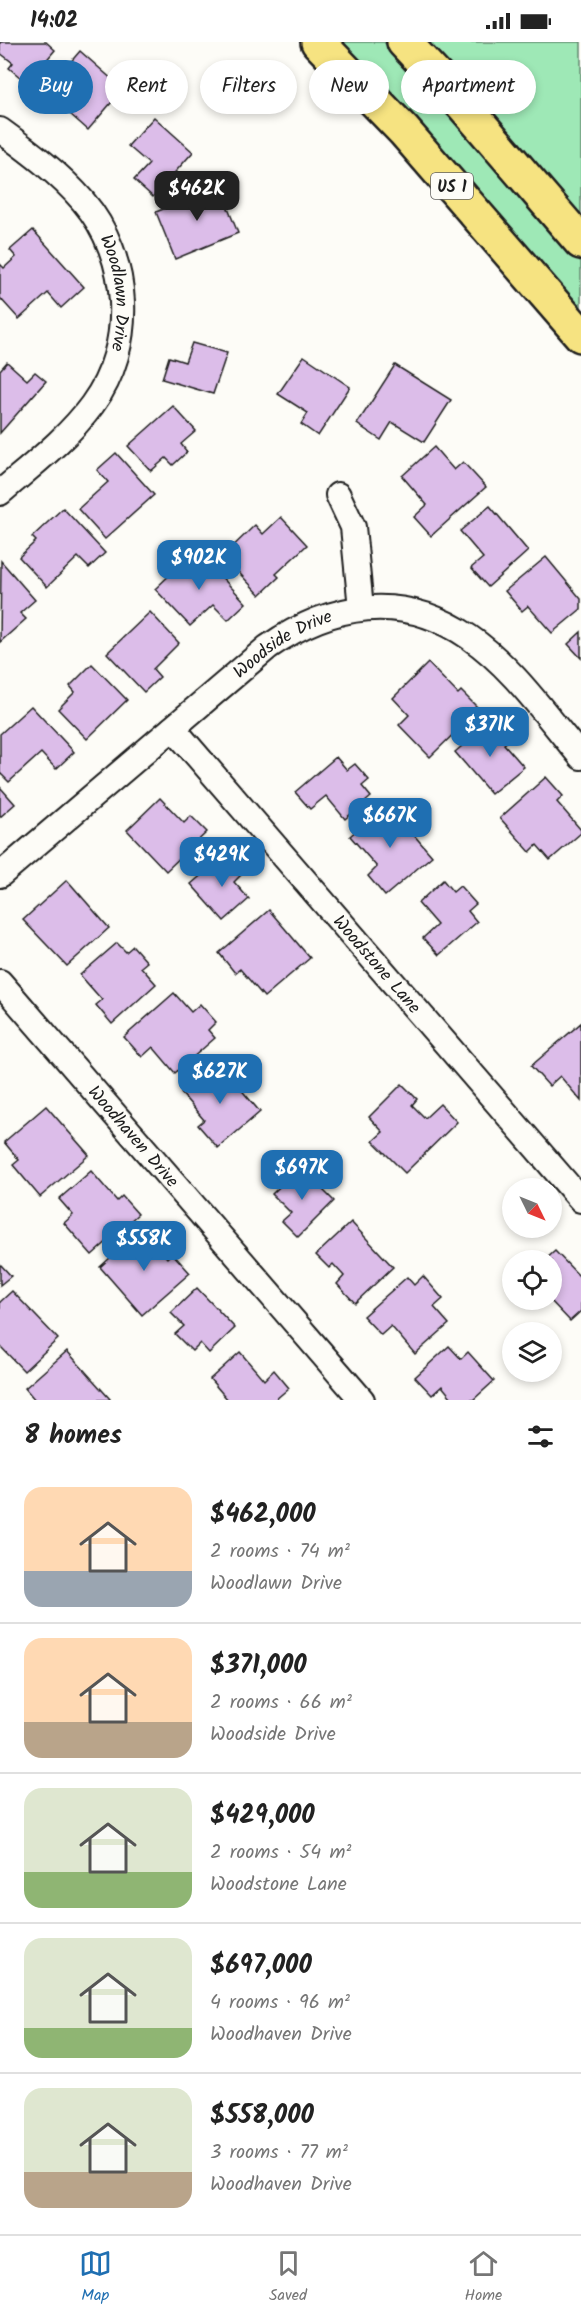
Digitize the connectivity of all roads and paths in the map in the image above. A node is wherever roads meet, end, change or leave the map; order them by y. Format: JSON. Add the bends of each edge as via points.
{"nodes":[{"id":1,"x":318,"y":42,"type":"edge"},
{"id":2,"x":404,"y":42,"type":"edge"},
{"id":3,"x":0,"y":130,"type":"edge"},
{"id":4,"x":581,"y":242,"type":"edge"},
{"id":5,"x":581,"y":335,"type":"edge"},
{"id":6,"x":0,"y":493,"type":"edge"},
{"id":7,"x":338,"y":495,"type":"dead end"},
{"id":8,"x":361,"y":608,"type":"junction"},
{"id":9,"x":173,"y":728,"type":"junction"},
{"id":10,"x":581,"y":757,"type":"edge"},
{"id":11,"x":0,"y":875,"type":"edge"},
{"id":12,"x":0,"y":982,"type":"edge"},
{"id":13,"x":581,"y":1200,"type":"edge"},
{"id":14,"x":362,"y":1400,"type":"edge"}],
"edges":[{"from":1,"to":5,"type":"main road","number":"US 1","via":[[404,131]]},
{"from":2,"to":4,"type":"main road"},
{"from":3,"to":6,"type":"street","name":"Woodlawn Drive","via":[[58,177],[90,210],[114,258],[123,313],[115,358],[93,404],[72,429]]},
{"from":7,"to":8,"type":"street","via":[[353,527]]},
{"from":8,"to":9,"type":"street","name":"Woodside Drive","via":[[314,620],[285,635]]},
{"from":8,"to":10,"type":"street","name":"Woodside Drive","via":[[418,614],[469,637],[508,671]]},
{"from":9,"to":11,"type":"street","name":"Woodside Drive"},
{"from":9,"to":13,"type":"street","name":"Woodstone Lane"},
{"from":12,"to":14,"type":"street","name":"Woodhaven Drive"}]}
